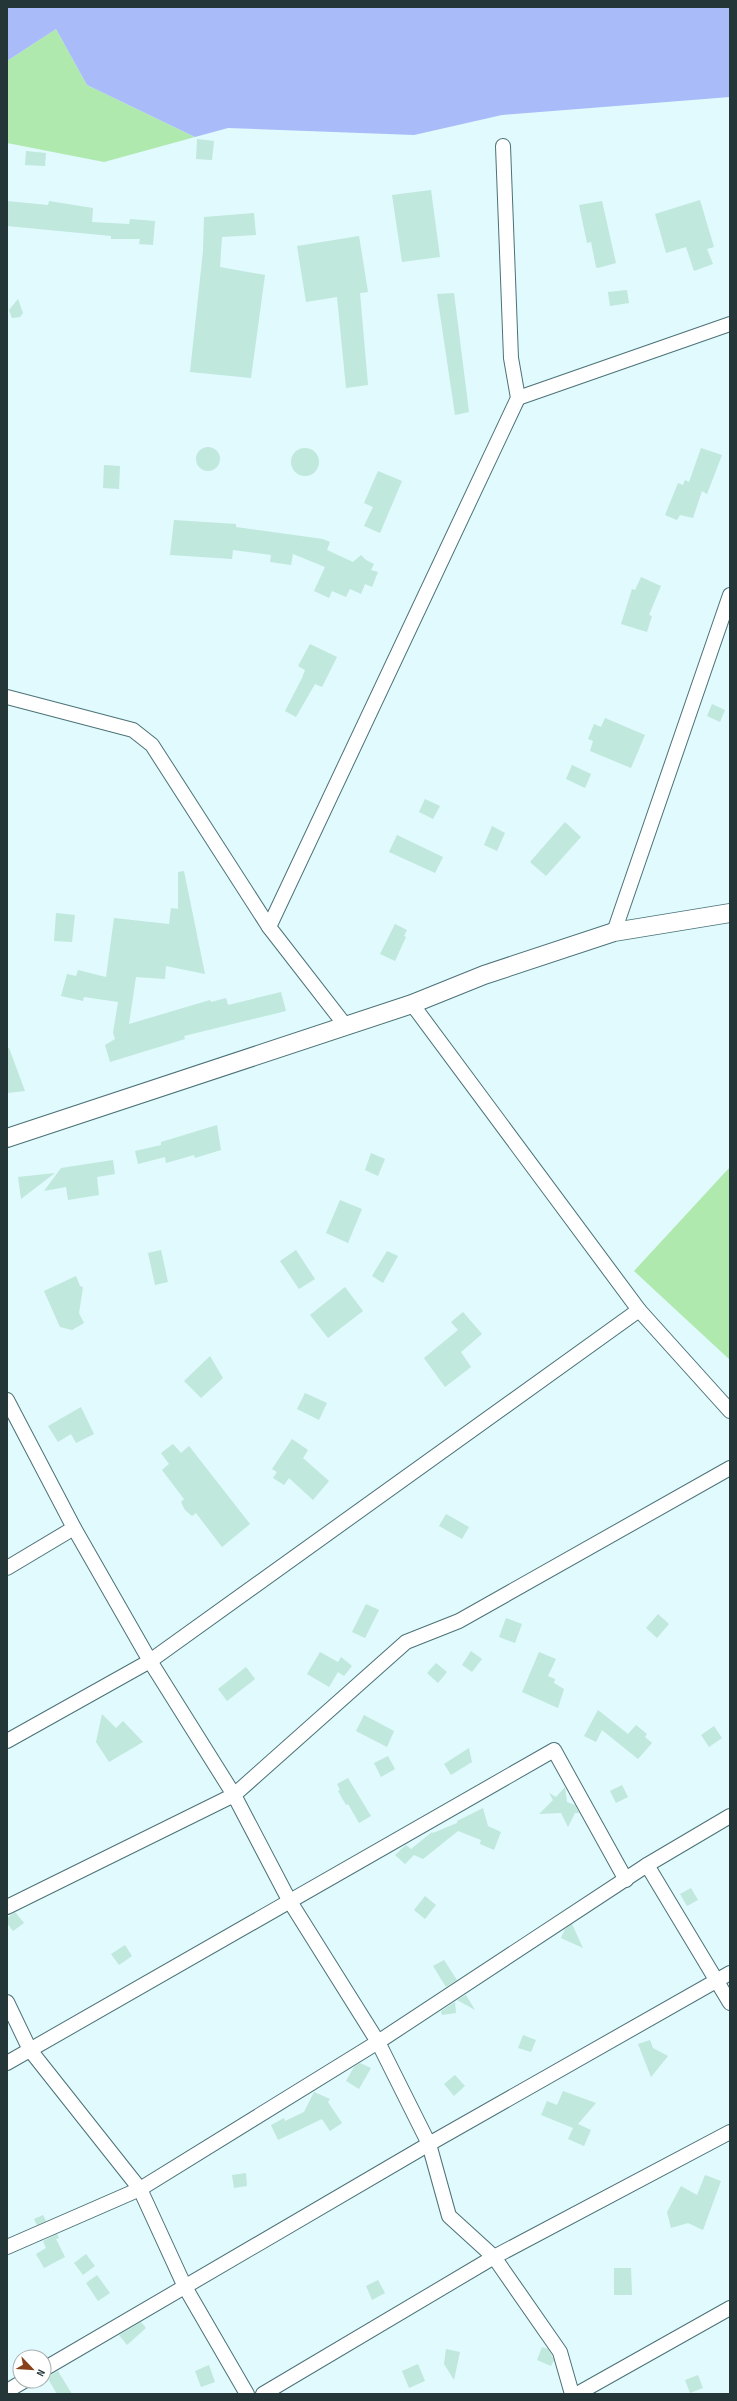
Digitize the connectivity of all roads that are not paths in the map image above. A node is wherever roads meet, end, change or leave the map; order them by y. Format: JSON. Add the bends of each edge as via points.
{"nodes":[{"id":1,"x":503,"y":146,"type":"dead end"},
{"id":2,"x":730,"y":324,"type":"edge"},
{"id":3,"x":518,"y":398,"type":"junction"},
{"id":4,"x":730,"y":595,"type":"edge"},
{"id":5,"x":7,"y":697,"type":"edge"},
{"id":6,"x":730,"y":913,"type":"edge"},
{"id":7,"x":269,"y":927,"type":"junction"},
{"id":8,"x":614,"y":932,"type":"junction"},
{"id":9,"x":412,"y":1004,"type":"junction"},
{"id":10,"x":345,"y":1025,"type":"junction"},
{"id":11,"x":7,"y":1138,"type":"edge"},
{"id":12,"x":639,"y":1310,"type":"junction"},
{"id":13,"x":7,"y":1400,"type":"edge"},
{"id":14,"x":730,"y":1411,"type":"edge"},
{"id":15,"x":730,"y":1468,"type":"edge"},
{"id":16,"x":74,"y":1528,"type":"junction"},
{"id":17,"x":7,"y":1568,"type":"edge"},
{"id":18,"x":150,"y":1661,"type":"junction"},
{"id":19,"x":7,"y":1741,"type":"edge"},
{"id":20,"x":234,"y":1795,"type":"junction"},
{"id":21,"x":730,"y":1816,"type":"edge"},
{"id":22,"x":647,"y":1865,"type":"junction"},
{"id":23,"x":626,"y":1880,"type":"junction"},
{"id":24,"x":289,"y":1900,"type":"junction"},
{"id":25,"x":7,"y":1907,"type":"edge"},
{"id":26,"x":730,"y":1973,"type":"edge"},
{"id":27,"x":717,"y":1980,"type":"junction"},
{"id":28,"x":7,"y":2002,"type":"edge"},
{"id":29,"x":730,"y":2003,"type":"edge"},
{"id":30,"x":378,"y":2042,"type":"junction"},
{"id":31,"x":30,"y":2050,"type":"junction"},
{"id":32,"x":7,"y":2063,"type":"edge"},
{"id":33,"x":730,"y":2132,"type":"edge"},
{"id":34,"x":429,"y":2144,"type":"junction"},
{"id":35,"x":140,"y":2189,"type":"junction"},
{"id":36,"x":7,"y":2247,"type":"edge"},
{"id":37,"x":494,"y":2257,"type":"junction"},
{"id":38,"x":185,"y":2286,"type":"junction"},
{"id":39,"x":730,"y":2308,"type":"edge"},
{"id":40,"x":52,"y":2364,"type":"edge"},
{"id":41,"x":247,"y":2394,"type":"edge"},
{"id":42,"x":263,"y":2394,"type":"edge"},
{"id":43,"x":572,"y":2394,"type":"edge"},
{"id":44,"x":577,"y":2394,"type":"edge"}],
"edges":[{"from":1,"to":3,"type":"street","via":[[511,358]]},
{"from":2,"to":3,"type":"street"},
{"from":3,"to":7,"type":"street"},
{"from":4,"to":8,"type":"street"},
{"from":5,"to":7,"type":"street","via":[[133,730],[152,745]]},
{"from":6,"to":8,"type":"street"},
{"from":7,"to":10,"type":"street"},
{"from":8,"to":9,"type":"street","via":[[484,974]]},
{"from":9,"to":10,"type":"street"},
{"from":9,"to":12,"type":"street"},
{"from":10,"to":11,"type":"street"},
{"from":12,"to":14,"type":"street"},
{"from":12,"to":18,"type":"street"},
{"from":13,"to":16,"type":"street"},
{"from":15,"to":20,"type":"street","via":[[459,1621],[406,1642]]},
{"from":16,"to":17,"type":"street"},
{"from":16,"to":18,"type":"street"},
{"from":18,"to":19,"type":"street"},
{"from":18,"to":20,"type":"street"},
{"from":20,"to":24,"type":"street"},
{"from":20,"to":25,"type":"street"},
{"from":21,"to":22,"type":"street"},
{"from":22,"to":23,"type":"street"},
{"from":22,"to":27,"type":"street"},
{"from":23,"to":24,"type":"street","via":[[554,1750]]},
{"from":23,"to":30,"type":"street"},
{"from":24,"to":30,"type":"street"},
{"from":24,"to":31,"type":"street"},
{"from":26,"to":27,"type":"street"},
{"from":27,"to":29,"type":"street"},
{"from":27,"to":34,"type":"street"},
{"from":28,"to":31,"type":"street"},
{"from":30,"to":34,"type":"street"},
{"from":30,"to":35,"type":"street"},
{"from":31,"to":32,"type":"street"},
{"from":31,"to":35,"type":"street"},
{"from":33,"to":37,"type":"street"},
{"from":34,"to":37,"type":"street","via":[[449,2216]]},
{"from":34,"to":38,"type":"street"},
{"from":35,"to":36,"type":"street"},
{"from":35,"to":38,"type":"street"},
{"from":37,"to":42,"type":"street"},
{"from":37,"to":43,"type":"street","via":[[560,2352]]},
{"from":38,"to":40,"type":"street"},
{"from":38,"to":41,"type":"street"},
{"from":39,"to":44,"type":"street"}]}
